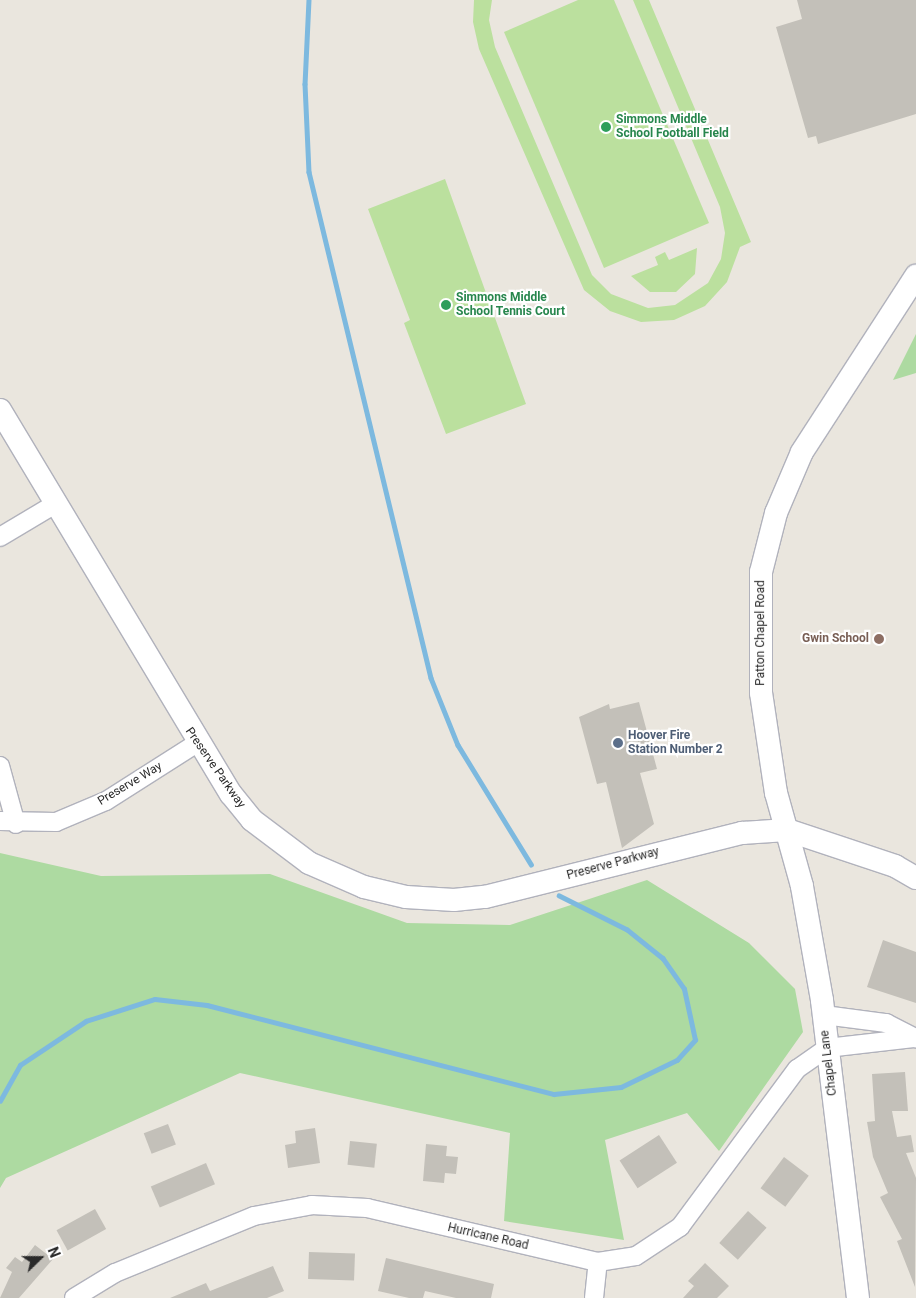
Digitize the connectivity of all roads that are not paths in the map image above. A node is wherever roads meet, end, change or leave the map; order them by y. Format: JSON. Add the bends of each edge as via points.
{"nodes":[{"id":1,"x":916,"y":276,"type":"edge"},
{"id":2,"x":0,"y":410,"type":"edge"},
{"id":3,"x":57,"y":503,"type":"junction"},
{"id":4,"x":0,"y":537,"type":"edge"},
{"id":5,"x":197,"y":743,"type":"junction"},
{"id":6,"x":0,"y":766,"type":"edge"},
{"id":7,"x":8,"y":823,"type":"edge"},
{"id":8,"x":787,"y":830,"type":"junction"},
{"id":9,"x":916,"y":878,"type":"edge"},
{"id":10,"x":824,"y":1015,"type":"junction"},
{"id":11,"x":915,"y":1038,"type":"edge"},
{"id":12,"x":827,"y":1048,"type":"junction"},
{"id":13,"x":598,"y":1262,"type":"junction"},
{"id":14,"x":74,"y":1298,"type":"edge"},
{"id":15,"x":594,"y":1298,"type":"edge"},
{"id":16,"x":858,"y":1298,"type":"edge"}],
"edges":[{"from":1,"to":8,"type":"street","name":"Patton Chapel Road","via":[[802,452],[776,513],[761,572],[761,693],[776,793]]},
{"from":2,"to":3,"type":"street","name":"Preserve Parkway"},
{"from":3,"to":4,"type":"street"},
{"from":3,"to":5,"type":"street","name":"Preserve Parkway"},
{"from":5,"to":7,"type":"street","name":"Preserve Way","via":[[106,801],[56,822]]},
{"from":5,"to":8,"type":"street","name":"Preserve Parkway","via":[[231,794],[280,843],[335,876],[406,897],[485,897],[742,833]]},
{"from":6,"to":7,"type":"street"},
{"from":8,"to":9,"type":"street","via":[[895,866]]},
{"from":8,"to":10,"type":"street","name":"Chapel Lane","via":[[802,886]]},
{"from":10,"to":11,"type":"street","via":[[886,1023]]},
{"from":10,"to":12,"type":"street","name":"Chapel Lane"},
{"from":11,"to":12,"type":"street"},
{"from":12,"to":13,"type":"street","name":"Hurricane Road","via":[[797,1070],[680,1227],[649,1252]]},
{"from":12,"to":16,"type":"street","name":"Chapel Lane"},
{"from":13,"to":14,"type":"street","name":"Hurricane Road","via":[[368,1208],[312,1205],[254,1216],[114,1273]]},
{"from":13,"to":15,"type":"street"}]}
